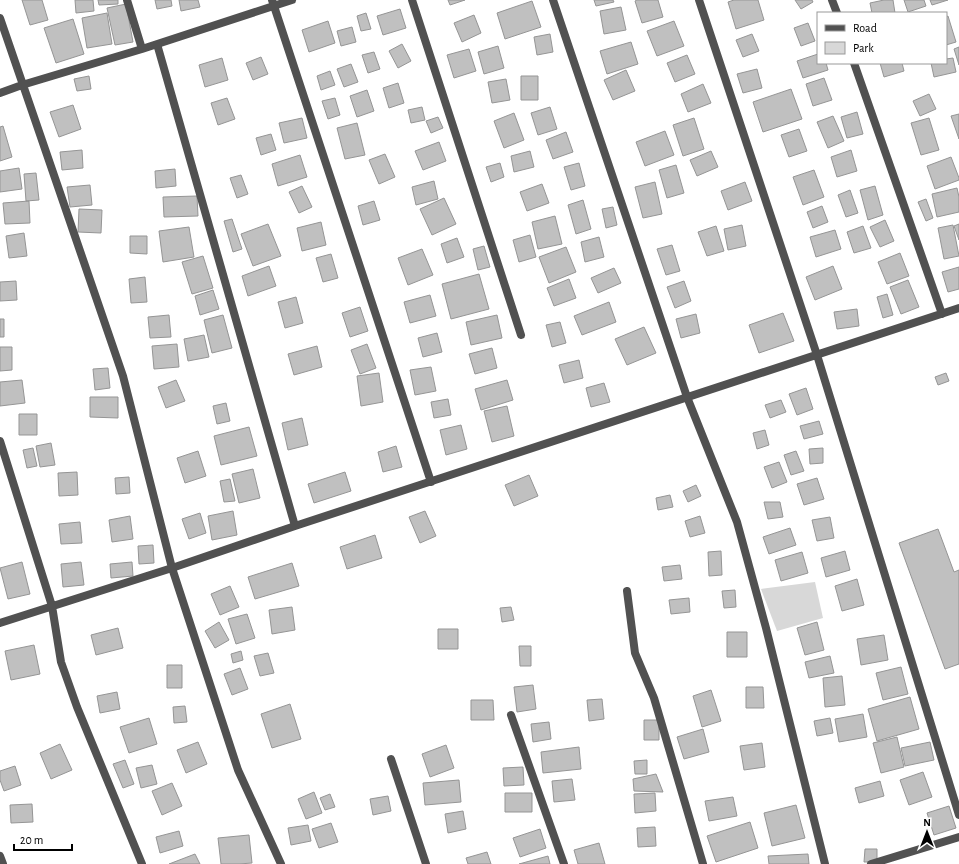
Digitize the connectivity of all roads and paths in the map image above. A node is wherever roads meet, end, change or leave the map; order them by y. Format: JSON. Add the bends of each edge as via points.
{"nodes":[{"id":1,"x":127,"y":0,"type":"edge"},
{"id":2,"x":292,"y":0,"type":"edge"},
{"id":3,"x":412,"y":0,"type":"edge"},
{"id":4,"x":553,"y":0,"type":"edge"},
{"id":5,"x":699,"y":0,"type":"edge"},
{"id":6,"x":832,"y":0,"type":"edge"},
{"id":7,"x":273,"y":3,"type":"edge"},
{"id":8,"x":837,"y":12,"type":"edge"},
{"id":9,"x":0,"y":18,"type":"edge"},
{"id":10,"x":157,"y":44,"type":"junction"},
{"id":11,"x":142,"y":49,"type":"junction"},
{"id":12,"x":854,"y":64,"type":"edge"},
{"id":13,"x":22,"y":85,"type":"junction"},
{"id":14,"x":0,"y":93,"type":"edge"},
{"id":15,"x":959,"y":308,"type":"edge"},
{"id":16,"x":942,"y":314,"type":"junction"},
{"id":17,"x":520,"y":335,"type":"dead end"},
{"id":18,"x":817,"y":355,"type":"junction"},
{"id":19,"x":687,"y":398,"type":"junction"},
{"id":20,"x":0,"y":441,"type":"edge"},
{"id":21,"x":431,"y":482,"type":"junction"},
{"id":22,"x":294,"y":526,"type":"junction"},
{"id":23,"x":172,"y":568,"type":"junction"},
{"id":24,"x":627,"y":591,"type":"dead end"},
{"id":25,"x":52,"y":606,"type":"junction"},
{"id":26,"x":0,"y":623,"type":"edge"},
{"id":27,"x":511,"y":715,"type":"dead end"},
{"id":28,"x":391,"y":759,"type":"dead end"},
{"id":29,"x":959,"y":815,"type":"edge"},
{"id":30,"x":959,"y":837,"type":"edge"},
{"id":31,"x":0,"y":856,"type":"edge"},
{"id":32,"x":888,"y":862,"type":"edge"},
{"id":33,"x":3,"y":864,"type":"edge"},
{"id":34,"x":142,"y":864,"type":"edge"},
{"id":35,"x":282,"y":864,"type":"edge"},
{"id":36,"x":426,"y":864,"type":"edge"},
{"id":37,"x":564,"y":864,"type":"edge"},
{"id":38,"x":703,"y":864,"type":"edge"},
{"id":39,"x":825,"y":864,"type":"edge"},
{"id":40,"x":871,"y":864,"type":"edge"}],
"edges":[{"from":1,"to":11,"type":"street"},
{"from":2,"to":7,"type":"street"},
{"from":3,"to":17,"type":"street"},
{"from":4,"to":19,"type":"street"},
{"from":5,"to":18,"type":"street"},
{"from":6,"to":8,"type":"street"},
{"from":7,"to":10,"type":"street"},
{"from":7,"to":21,"type":"street"},
{"from":9,"to":13,"type":"street"},
{"from":10,"to":11,"type":"street"},
{"from":10,"to":22,"type":"street"},
{"from":11,"to":13,"type":"street"},
{"from":12,"to":16,"type":"street"},
{"from":13,"to":14,"type":"street"},
{"from":13,"to":23,"type":"street","via":[[123,376]]},
{"from":15,"to":16,"type":"street"},
{"from":16,"to":18,"type":"street"},
{"from":18,"to":19,"type":"street"},
{"from":18,"to":29,"type":"street"},
{"from":19,"to":21,"type":"street"},
{"from":19,"to":39,"type":"street","via":[[737,522]]},
{"from":20,"to":25,"type":"street"},
{"from":21,"to":22,"type":"street"},
{"from":22,"to":23,"type":"street"},
{"from":23,"to":25,"type":"street"},
{"from":23,"to":35,"type":"street","via":[[238,770]]},
{"from":24,"to":38,"type":"street","via":[[635,653],[654,698]]},
{"from":25,"to":26,"type":"street"},
{"from":25,"to":34,"type":"street","via":[[61,662]]},
{"from":27,"to":37,"type":"street"},
{"from":28,"to":36,"type":"street"},
{"from":30,"to":32,"type":"street"},
{"from":31,"to":33,"type":"street"},
{"from":32,"to":40,"type":"street"}]}
